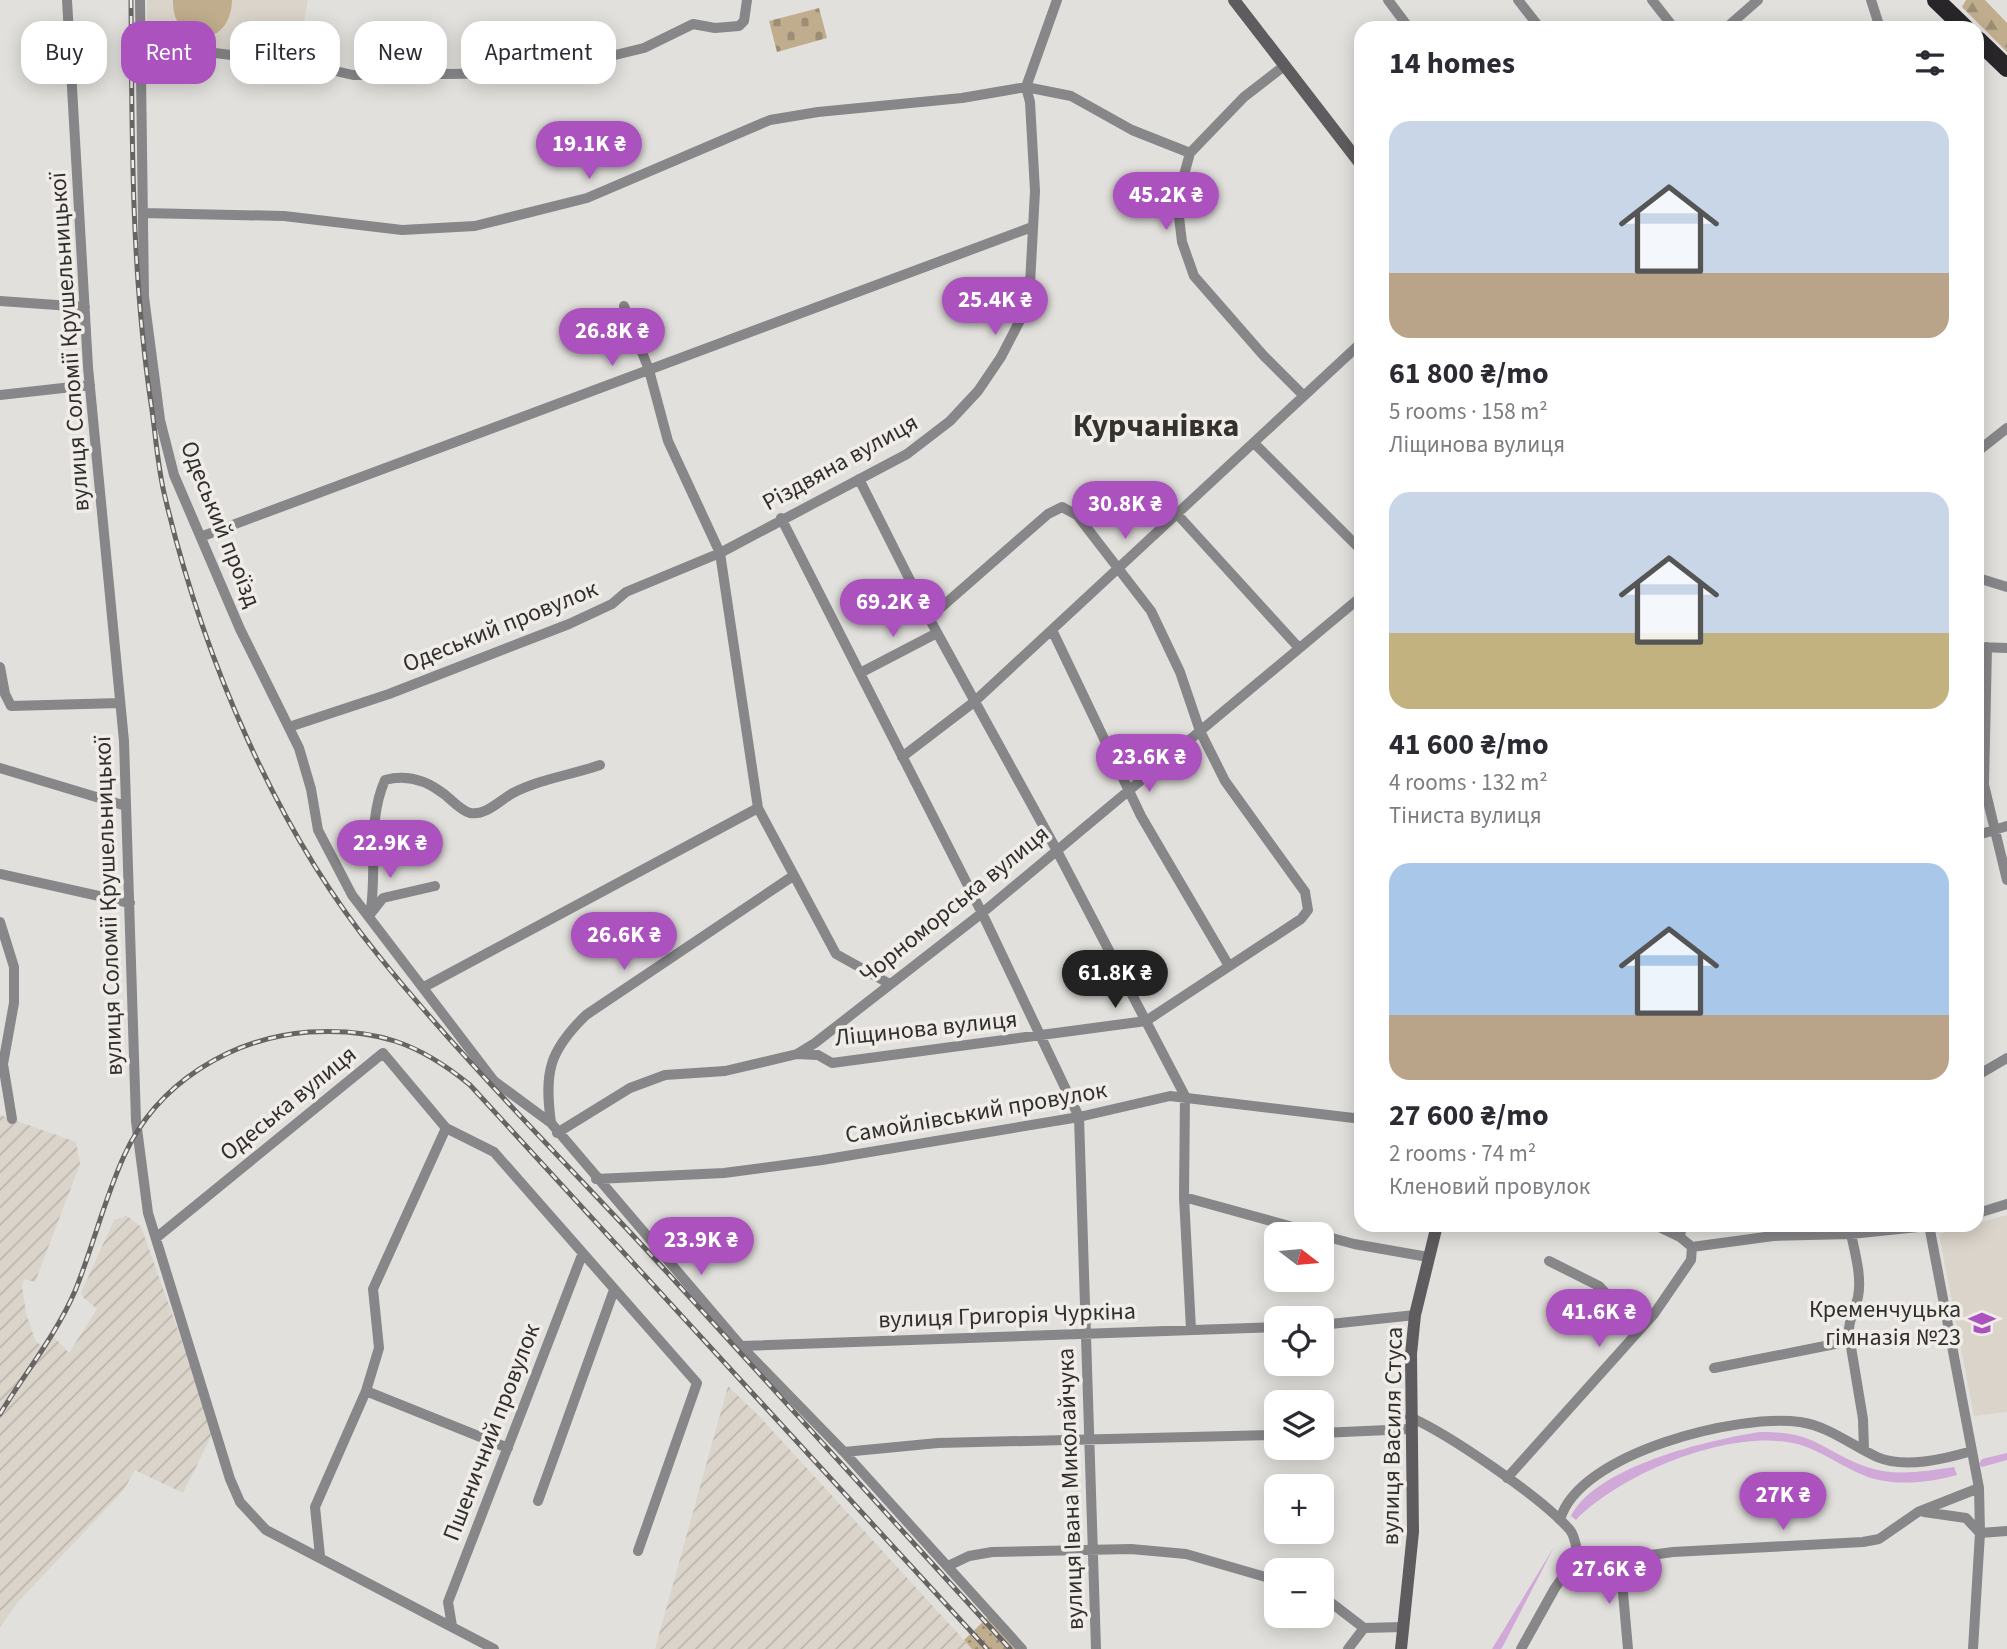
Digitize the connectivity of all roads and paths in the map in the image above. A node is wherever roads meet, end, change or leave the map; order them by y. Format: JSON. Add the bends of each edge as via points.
{"nodes":[{"id":1,"x":67,"y":0,"type":"edge"},
{"id":2,"x":140,"y":0,"type":"edge"},
{"id":3,"x":747,"y":0,"type":"edge"},
{"id":4,"x":1057,"y":0,"type":"edge"},
{"id":5,"x":1388,"y":0,"type":"edge"},
{"id":6,"x":1518,"y":0,"type":"edge"},
{"id":7,"x":1652,"y":0,"type":"edge"},
{"id":8,"x":1758,"y":0,"type":"edge"},
{"id":9,"x":1871,"y":0,"type":"edge"},
{"id":10,"x":1936,"y":0,"type":"edge"},
{"id":11,"x":1236,"y":1,"type":"edge"},
{"id":12,"x":140,"y":21,"type":"edge"},
{"id":13,"x":1404,"y":21,"type":"edge"},
{"id":14,"x":1534,"y":21,"type":"edge"},
{"id":15,"x":1668,"y":21,"type":"edge"},
{"id":16,"x":1734,"y":21,"type":"edge"},
{"id":17,"x":1878,"y":21,"type":"edge"},
{"id":18,"x":1958,"y":21,"type":"edge"},
{"id":19,"x":1984,"y":46,"type":"edge"},
{"id":20,"x":216,"y":53,"type":"edge"},
{"id":21,"x":1284,"y":66,"type":"junction"},
{"id":22,"x":2007,"y":68,"type":"edge"},
{"id":23,"x":141,"y":84,"type":"edge"},
{"id":24,"x":1026,"y":87,"type":"junction"},
{"id":25,"x":1190,"y":153,"type":"junction"},
{"id":26,"x":1354,"y":156,"type":"edge"},
{"id":27,"x":143,"y":213,"type":"junction"},
{"id":28,"x":1032,"y":227,"type":"junction"},
{"id":29,"x":0,"y":301,"type":"edge"},
{"id":30,"x":624,"y":306,"type":"dead end"},
{"id":31,"x":85,"y":307,"type":"junction"},
{"id":32,"x":1354,"y":349,"type":"edge"},
{"id":33,"x":649,"y":370,"type":"junction"},
{"id":34,"x":90,"y":385,"type":"junction"},
{"id":35,"x":0,"y":395,"type":"edge"},
{"id":36,"x":1304,"y":396,"type":"junction"},
{"id":37,"x":2007,"y":428,"type":"edge"},
{"id":38,"x":1254,"y":443,"type":"junction"},
{"id":39,"x":1984,"y":446,"type":"edge"},
{"id":40,"x":859,"y":479,"type":"junction"},
{"id":41,"x":1177,"y":514,"type":"junction"},
{"id":42,"x":781,"y":518,"type":"junction"},
{"id":43,"x":203,"y":536,"type":"junction"},
{"id":44,"x":1354,"y":543,"type":"edge"},
{"id":45,"x":720,"y":553,"type":"junction"},
{"id":46,"x":1120,"y":568,"type":"junction"},
{"id":47,"x":1984,"y":580,"type":"edge"},
{"id":48,"x":2007,"y":587,"type":"edge"},
{"id":49,"x":1354,"y":603,"type":"edge"},
{"id":50,"x":929,"y":618,"type":"junction"},
{"id":51,"x":1052,"y":630,"type":"junction"},
{"id":52,"x":937,"y":634,"type":"junction"},
{"id":53,"x":1984,"y":647,"type":"edge"},
{"id":54,"x":1299,"y":648,"type":"junction"},
{"id":55,"x":2007,"y":648,"type":"edge"},
{"id":56,"x":0,"y":667,"type":"edge"},
{"id":57,"x":862,"y":672,"type":"junction"},
{"id":58,"x":974,"y":702,"type":"junction"},
{"id":59,"x":120,"y":703,"type":"junction"},
{"id":60,"x":289,"y":727,"type":"junction"},
{"id":61,"x":1200,"y":731,"type":"junction"},
{"id":62,"x":902,"y":757,"type":"junction"},
{"id":63,"x":600,"y":765,"type":"dead end"},
{"id":64,"x":0,"y":768,"type":"edge"},
{"id":65,"x":1984,"y":785,"type":"edge"},
{"id":66,"x":1130,"y":789,"type":"junction"},
{"id":67,"x":126,"y":806,"type":"junction"},
{"id":68,"x":758,"y":808,"type":"junction"},
{"id":69,"x":2007,"y":826,"type":"edge"},
{"id":70,"x":1992,"y":830,"type":"junction"},
{"id":71,"x":1984,"y":833,"type":"edge"},
{"id":72,"x":1056,"y":849,"type":"junction"},
{"id":73,"x":793,"y":876,"type":"junction"},
{"id":74,"x":0,"y":877,"type":"edge"},
{"id":75,"x":2007,"y":880,"type":"edge"},
{"id":76,"x":435,"y":886,"type":"dead end"},
{"id":77,"x":130,"y":903,"type":"junction"},
{"id":78,"x":982,"y":913,"type":"junction"},
{"id":79,"x":370,"y":916,"type":"junction"},
{"id":80,"x":0,"y":922,"type":"edge"},
{"id":81,"x":1229,"y":967,"type":"junction"},
{"id":82,"x":888,"y":983,"type":"junction"},
{"id":83,"x":424,"y":987,"type":"junction"},
{"id":84,"x":1146,"y":1020,"type":"junction"},
{"id":85,"x":1040,"y":1037,"type":"junction"},
{"id":86,"x":797,"y":1054,"type":"junction"},
{"id":87,"x":2007,"y":1058,"type":"edge"},
{"id":88,"x":1984,"y":1071,"type":"edge"},
{"id":89,"x":1185,"y":1096,"type":"junction"},
{"id":90,"x":1079,"y":1117,"type":"junction"},
{"id":91,"x":1354,"y":1118,"type":"edge"},
{"id":92,"x":12,"y":1119,"type":"dead end"},
{"id":93,"x":446,"y":1128,"type":"junction"},
{"id":94,"x":554,"y":1128,"type":"junction"},
{"id":95,"x":596,"y":1179,"type":"junction"},
{"id":96,"x":1184,"y":1197,"type":"junction"},
{"id":97,"x":2007,"y":1203,"type":"edge"},
{"id":98,"x":1984,"y":1211,"type":"edge"},
{"id":99,"x":1275,"y":1222,"type":"edge"},
{"id":100,"x":1435,"y":1232,"type":"edge"},
{"id":101,"x":1670,"y":1232,"type":"edge"},
{"id":102,"x":1681,"y":1232,"type":"edge"},
{"id":103,"x":1871,"y":1232,"type":"edge"},
{"id":104,"x":1933,"y":1232,"type":"edge"},
{"id":105,"x":1851,"y":1234,"type":"junction"},
{"id":106,"x":1680,"y":1237,"type":"junction"},
{"id":107,"x":156,"y":1238,"type":"junction"},
{"id":108,"x":1334,"y":1238,"type":"edge"},
{"id":109,"x":1692,"y":1247,"type":"junction"},
{"id":110,"x":582,"y":1255,"type":"junction"},
{"id":111,"x":1428,"y":1257,"type":"junction"},
{"id":112,"x":1549,"y":1261,"type":"dead end"},
{"id":113,"x":614,"y":1290,"type":"junction"},
{"id":114,"x":1415,"y":1315,"type":"junction"},
{"id":115,"x":1334,"y":1324,"type":"edge"},
{"id":116,"x":1264,"y":1327,"type":"edge"},
{"id":117,"x":1191,"y":1329,"type":"junction"},
{"id":118,"x":1639,"y":1329,"type":"junction"},
{"id":119,"x":1085,"y":1335,"type":"junction"},
{"id":120,"x":1850,"y":1341,"type":"junction"},
{"id":121,"x":741,"y":1346,"type":"junction"},
{"id":122,"x":1714,"y":1368,"type":"dead end"},
{"id":123,"x":366,"y":1391,"type":"junction"},
{"id":124,"x":1410,"y":1423,"type":"junction"},
{"id":125,"x":1334,"y":1432,"type":"edge"},
{"id":126,"x":1264,"y":1436,"type":"edge"},
{"id":127,"x":1089,"y":1438,"type":"junction"},
{"id":128,"x":508,"y":1448,"type":"junction"},
{"id":129,"x":1864,"y":1450,"type":"junction"},
{"id":130,"x":1972,"y":1451,"type":"junction"},
{"id":131,"x":844,"y":1452,"type":"junction"},
{"id":132,"x":1507,"y":1478,"type":"junction"},
{"id":133,"x":1979,"y":1488,"type":"junction"},
{"id":134,"x":538,"y":1501,"type":"dead end"},
{"id":135,"x":1918,"y":1513,"type":"junction"},
{"id":136,"x":1560,"y":1520,"type":"junction"},
{"id":137,"x":2007,"y":1531,"type":"edge"},
{"id":138,"x":1980,"y":1532,"type":"junction"},
{"id":139,"x":1093,"y":1550,"type":"junction"},
{"id":140,"x":638,"y":1551,"type":"dead end"},
{"id":141,"x":1578,"y":1555,"type":"junction"},
{"id":142,"x":320,"y":1556,"type":"junction"},
{"id":143,"x":1620,"y":1559,"type":"junction"},
{"id":144,"x":948,"y":1566,"type":"junction"},
{"id":145,"x":1264,"y":1577,"type":"edge"},
{"id":146,"x":1334,"y":1605,"type":"edge"},
{"id":147,"x":452,"y":1626,"type":"junction"},
{"id":148,"x":1402,"y":1627,"type":"junction"},
{"id":149,"x":1364,"y":1628,"type":"junction"},
{"id":150,"x":494,"y":1649,"type":"edge"},
{"id":151,"x":1022,"y":1649,"type":"edge"},
{"id":152,"x":1096,"y":1649,"type":"edge"},
{"id":153,"x":1348,"y":1649,"type":"edge"},
{"id":154,"x":1401,"y":1649,"type":"edge"},
{"id":155,"x":1521,"y":1649,"type":"edge"},
{"id":156,"x":1628,"y":1649,"type":"edge"},
{"id":157,"x":1973,"y":1649,"type":"edge"}],
"edges":[{"from":1,"to":31,"type":"street","name":"вулиця Соломії Крушельницької"},
{"from":2,"to":12,"type":"street","name":"Одеський проїзд"},
{"from":3,"to":20,"type":"street","via":[[739,26],[693,24],[644,48],[553,70],[353,75]]},
{"from":4,"to":24,"type":"street","name":"Різдвяна вулиця"},
{"from":5,"to":13,"type":"street"},
{"from":6,"to":14,"type":"street"},
{"from":7,"to":15,"type":"street"},
{"from":8,"to":16,"type":"street"},
{"from":9,"to":17,"type":"street"},
{"from":10,"to":18,"type":"highway"},
{"from":11,"to":21,"type":"main road"},
{"from":19,"to":22,"type":"highway"},
{"from":21,"to":25,"type":"street","via":[[1244,97]]},
{"from":21,"to":26,"type":"main road"},
{"from":23,"to":27,"type":"street","name":"Одеський проїзд"},
{"from":24,"to":25,"type":"street","via":[[1070,96],[1132,130]]},
{"from":24,"to":27,"type":"street","via":[[770,120],[587,198],[475,226],[402,230],[284,216]]},
{"from":24,"to":28,"type":"street","name":"Різдвяна вулиця","via":[[1035,191]]},
{"from":25,"to":36,"type":"street","via":[[1179,217],[1194,276]]},
{"from":27,"to":43,"type":"street","name":"Одеський проїзд","via":[[144,297],[160,420],[174,475]]},
{"from":28,"to":33,"type":"street"},
{"from":28,"to":40,"type":"street","name":"Різдвяна вулиця","via":[[1029,303],[978,391],[950,421],[907,454]]},
{"from":29,"to":31,"type":"street"},
{"from":30,"to":33,"type":"street"},
{"from":31,"to":34,"type":"street","name":"вулиця Соломії Крушельницької"},
{"from":32,"to":36,"type":"street"},
{"from":33,"to":43,"type":"street"},
{"from":33,"to":45,"type":"street","via":[[668,440]]},
{"from":34,"to":35,"type":"street"},
{"from":34,"to":59,"type":"street","name":"вулиця Соломії Крушельницької"},
{"from":36,"to":38,"type":"street"},
{"from":37,"to":39,"type":"street"},
{"from":38,"to":41,"type":"street"},
{"from":38,"to":44,"type":"street"},
{"from":40,"to":42,"type":"street","name":"Різдвяна вулиця"},
{"from":40,"to":50,"type":"street"},
{"from":41,"to":46,"type":"street"},
{"from":41,"to":54,"type":"street"},
{"from":42,"to":45,"type":"street","name":"Різдвяна вулиця"},
{"from":42,"to":57,"type":"street"},
{"from":43,"to":60,"type":"street","name":"Одеський проїзд","via":[[240,629]]},
{"from":45,"to":60,"type":"street","name":"Одеський провулок","via":[[626,592],[612,604],[547,633]]},
{"from":45,"to":68,"type":"street"},
{"from":46,"to":50,"type":"street","name":"Ліщинова вулиця","via":[[1077,515],[1062,507],[1048,514]]},
{"from":46,"to":51,"type":"street"},
{"from":46,"to":61,"type":"street","name":"Ліщинова вулиця","via":[[1151,611],[1180,672]]},
{"from":47,"to":48,"type":"street"},
{"from":49,"to":54,"type":"street","name":"Чорноморська вулиця"},
{"from":50,"to":52,"type":"street"},
{"from":51,"to":58,"type":"street"},
{"from":51,"to":66,"type":"street"},
{"from":52,"to":57,"type":"street"},
{"from":52,"to":58,"type":"street"},
{"from":53,"to":55,"type":"street"},
{"from":54,"to":61,"type":"street","name":"Чорноморська вулиця"},
{"from":56,"to":59,"type":"street","via":[[11,706]]},
{"from":57,"to":62,"type":"street"},
{"from":58,"to":62,"type":"street"},
{"from":58,"to":72,"type":"street"},
{"from":59,"to":67,"type":"street","name":"вулиця Соломії Крушельницької"},
{"from":60,"to":79,"type":"street","name":"Одеський проїзд","via":[[311,789],[318,830],[352,895]]},
{"from":61,"to":66,"type":"street","name":"Чорноморська вулиця"},
{"from":61,"to":81,"type":"street","name":"Ліщинова вулиця","via":[[1225,780],[1305,892],[1308,909],[1301,919]]},
{"from":62,"to":78,"type":"street"},
{"from":63,"to":79,"type":"street","via":[[542,780],[483,813],[470,813],[419,780],[402,775],[385,780],[376,801]]},
{"from":64,"to":67,"type":"street"},
{"from":65,"to":70,"type":"street"},
{"from":66,"to":72,"type":"street","name":"Чорноморська вулиця"},
{"from":66,"to":81,"type":"street","via":[[1141,816]]},
{"from":67,"to":77,"type":"street","name":"вулиця Соломії Крушельницької"},
{"from":68,"to":73,"type":"street"},
{"from":68,"to":83,"type":"street"},
{"from":69,"to":70,"type":"street"},
{"from":70,"to":71,"type":"street"},
{"from":70,"to":75,"type":"street"},
{"from":72,"to":78,"type":"street","name":"Чорноморська вулиця"},
{"from":72,"to":84,"type":"street"},
{"from":73,"to":82,"type":"street","via":[[836,954]]},
{"from":73,"to":94,"type":"street","via":[[586,1015],[562,1039],[549,1083]]},
{"from":74,"to":77,"type":"street"},
{"from":76,"to":79,"type":"street","via":[[383,898]]},
{"from":77,"to":107,"type":"street","name":"вулиця Соломії Крушельницької","via":[[136,1121],[148,1213]]},
{"from":78,"to":82,"type":"street","name":"Чорноморська вулиця"},
{"from":78,"to":85,"type":"street"},
{"from":79,"to":83,"type":"street","name":"Одеський проїзд"},
{"from":80,"to":92,"type":"street","via":[[14,967],[14,1003],[3,1065]]},
{"from":81,"to":84,"type":"street","name":"Ліщинова вулиця"},
{"from":82,"to":86,"type":"street","name":"Чорноморська вулиця"},
{"from":83,"to":94,"type":"street","name":"Одеський проїзд","via":[[494,1081]]},
{"from":84,"to":85,"type":"street","name":"Ліщинова вулиця"},
{"from":84,"to":89,"type":"street"},
{"from":85,"to":86,"type":"street","name":"Ліщинова вулиця","via":[[832,1063],[818,1055]]},
{"from":85,"to":90,"type":"street"},
{"from":86,"to":94,"type":"street","name":"Ліщинова вулиця","via":[[752,1066],[647,1080]]},
{"from":87,"to":88,"type":"street"},
{"from":89,"to":90,"type":"street","name":"Самойлівський провулок"},
{"from":89,"to":91,"type":"street","name":"Самойлівський провулок"},
{"from":89,"to":96,"type":"street"},
{"from":90,"to":95,"type":"street","name":"Самойлівський провулок","via":[[724,1173]]},
{"from":90,"to":119,"type":"street","name":"вулиця Івана Миколайчука"},
{"from":93,"to":107,"type":"street","name":"Одеська вулиця","via":[[383,1053]]},
{"from":93,"to":110,"type":"street","name":"Одеська вулиця","via":[[494,1152]]},
{"from":93,"to":123,"type":"street","via":[[373,1289],[379,1348]]},
{"from":94,"to":95,"type":"street","name":"Одеський проїзд"},
{"from":95,"to":121,"type":"street","name":"Одеський проїзд"},
{"from":96,"to":99,"type":"street"},
{"from":96,"to":117,"type":"street"},
{"from":97,"to":98,"type":"street"},
{"from":100,"to":111,"type":"main road","name":"вулиця Василя Стуса"},
{"from":101,"to":106,"type":"street"},
{"from":102,"to":106,"type":"street"},
{"from":103,"to":105,"type":"street"},
{"from":104,"to":130,"type":"street"},
{"from":105,"to":109,"type":"street","via":[[1773,1236]]},
{"from":105,"to":120,"type":"street","via":[[1859,1278],[1849,1320]]},
{"from":106,"to":109,"type":"street"},
{"from":107,"to":142,"type":"street","name":"вулиця Соломії Крушельницької","via":[[240,1502],[266,1530]]},
{"from":108,"to":111,"type":"street"},
{"from":109,"to":118,"type":"street","via":[[1691,1260]]},
{"from":110,"to":113,"type":"street","name":"Одеська вулиця"},
{"from":110,"to":128,"type":"street","name":"Пшеничний провулок"},
{"from":111,"to":114,"type":"main road","name":"вулиця Василя Стуса"},
{"from":112,"to":118,"type":"street","via":[[1599,1286]]},
{"from":113,"to":134,"type":"street"},
{"from":113,"to":140,"type":"street","name":"Одеська вулиця","via":[[697,1383]]},
{"from":114,"to":115,"type":"street"},
{"from":114,"to":124,"type":"main road","name":"вулиця Василя Стуса"},
{"from":116,"to":117,"type":"street","name":"вулиця Григорія Чуркіна"},
{"from":117,"to":119,"type":"street","name":"вулиця Григорія Чуркіна"},
{"from":118,"to":132,"type":"street"},
{"from":119,"to":121,"type":"street","name":"вулиця Григорія Чуркіна"},
{"from":119,"to":127,"type":"street","name":"вулиця Івана Миколайчука"},
{"from":120,"to":122,"type":"street"},
{"from":120,"to":129,"type":"street"},
{"from":121,"to":131,"type":"street","name":"Одеський проїзд"},
{"from":123,"to":128,"type":"street"},
{"from":123,"to":142,"type":"street","via":[[315,1507]]},
{"from":124,"to":125,"type":"street"},
{"from":124,"to":132,"type":"street"},
{"from":124,"to":148,"type":"main road","name":"вулиця Василя Стуса","via":[[1413,1532]]},
{"from":126,"to":127,"type":"street"},
{"from":127,"to":131,"type":"street","via":[[938,1443]]},
{"from":127,"to":139,"type":"street","name":"вулиця Івана Миколайчука"},
{"from":128,"to":147,"type":"street","name":"Пшеничний провулок","via":[[448,1602]]},
{"from":129,"to":130,"type":"street","via":[[1905,1462]]},
{"from":129,"to":136,"type":"street","via":[[1817,1425],[1797,1421],[1686,1434],[1646,1448],[1608,1469],[1575,1496]]},
{"from":130,"to":133,"type":"street"},
{"from":131,"to":144,"type":"street","name":"Одеський проїзд"},
{"from":132,"to":136,"type":"street"},
{"from":133,"to":135,"type":"street"},
{"from":133,"to":138,"type":"street"},
{"from":135,"to":138,"type":"street","via":[[1966,1518]]},
{"from":135,"to":143,"type":"street","via":[[1879,1539],[1863,1542]]},
{"from":136,"to":141,"type":"street","via":[[1572,1532]]},
{"from":137,"to":138,"type":"street"},
{"from":138,"to":157,"type":"street"},
{"from":139,"to":144,"type":"street","via":[[992,1552]]},
{"from":139,"to":145,"type":"street","via":[[1186,1554]]},
{"from":139,"to":152,"type":"street","name":"вулиця Івана Миколайчука"},
{"from":141,"to":143,"type":"street","via":[[1599,1562]]},
{"from":141,"to":155,"type":"street"},
{"from":142,"to":147,"type":"street","name":"вулиця Соломії Крушельницької"},
{"from":143,"to":156,"type":"street"},
{"from":144,"to":151,"type":"street","name":"Одеський проїзд"},
{"from":146,"to":149,"type":"street"},
{"from":147,"to":150,"type":"street","name":"вулиця Соломії Крушельницької"},
{"from":148,"to":149,"type":"street"},
{"from":148,"to":154,"type":"main road","name":"вулиця Василя Стуса"},
{"from":149,"to":153,"type":"street"}]}
